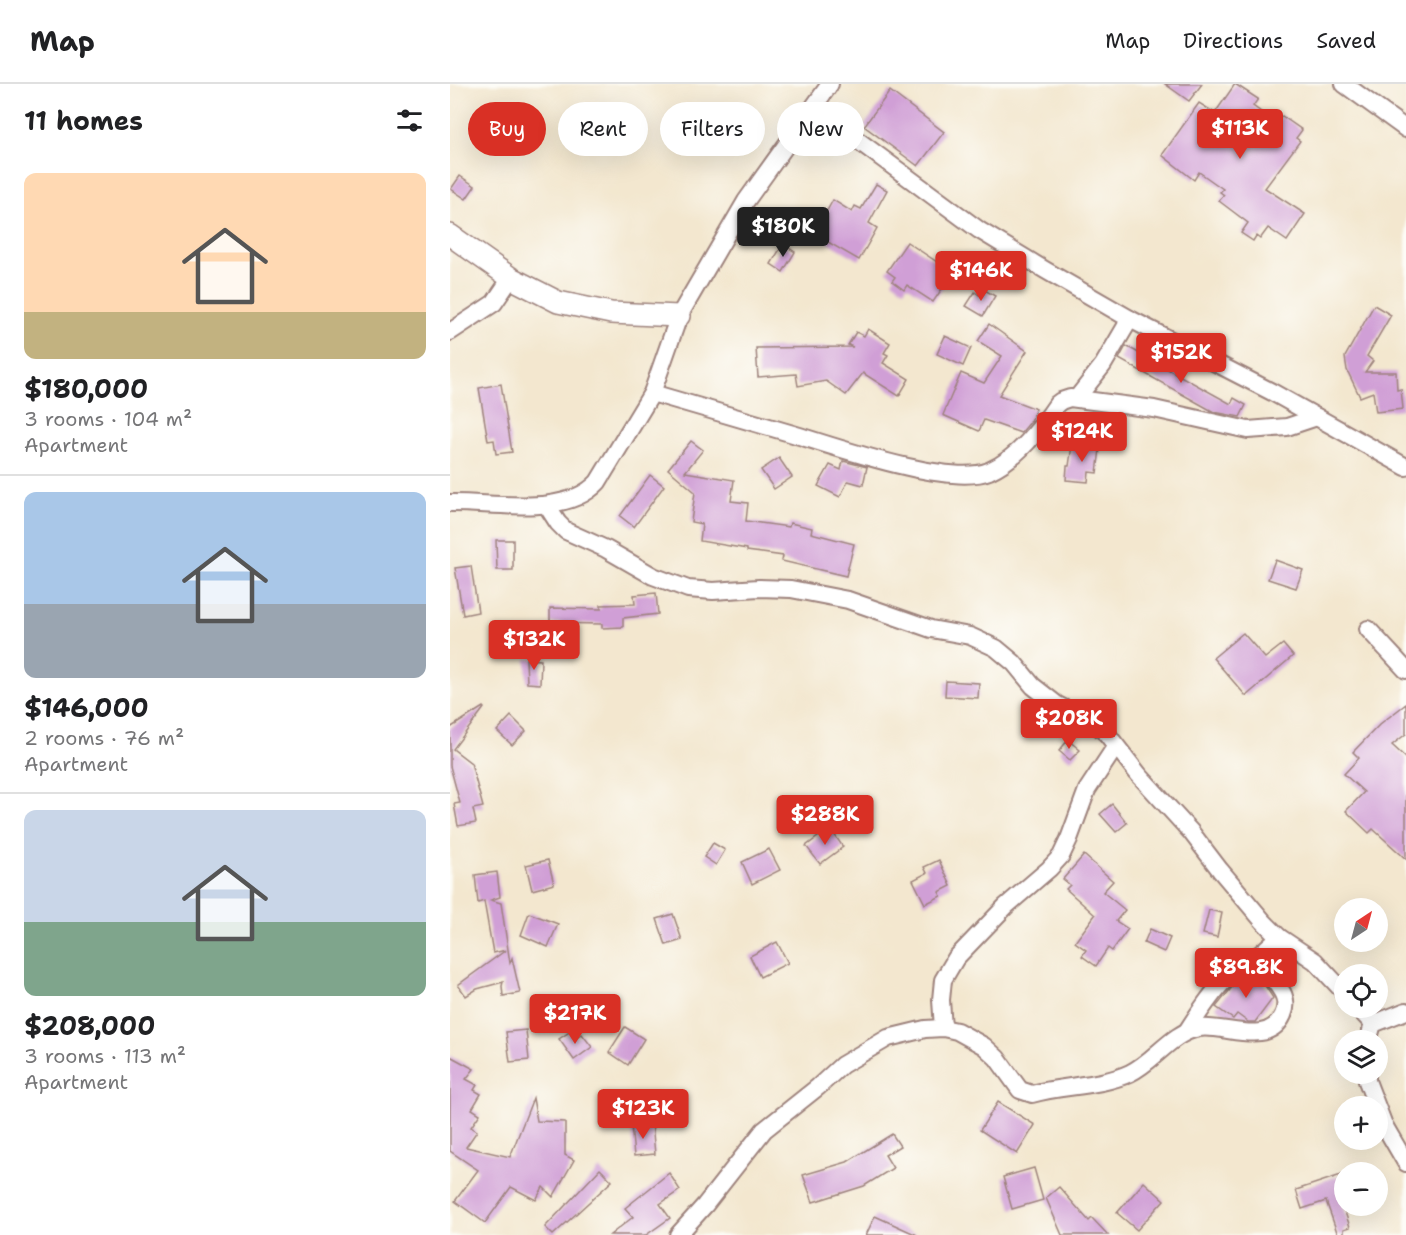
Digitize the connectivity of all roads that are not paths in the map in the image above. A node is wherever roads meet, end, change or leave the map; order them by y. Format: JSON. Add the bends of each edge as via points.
{"nodes":[{"id":1,"x":830,"y":84,"type":"edge"},
{"id":2,"x":1344,"y":84,"type":"edge"},
{"id":3,"x":818,"y":102,"type":"edge"},
{"id":4,"x":1406,"y":129,"type":"edge"},
{"id":5,"x":864,"y":145,"type":"edge"},
{"id":6,"x":779,"y":156,"type":"edge"},
{"id":7,"x":450,"y":235,"type":"edge"},
{"id":8,"x":511,"y":278,"type":"junction"},
{"id":9,"x":679,"y":316,"type":"junction"},
{"id":10,"x":1130,"y":319,"type":"junction"},
{"id":11,"x":450,"y":332,"type":"edge"},
{"id":12,"x":652,"y":393,"type":"junction"},
{"id":13,"x":1077,"y":398,"type":"junction"},
{"id":14,"x":1317,"y":417,"type":"junction"},
{"id":15,"x":1406,"y":467,"type":"edge"},
{"id":16,"x":450,"y":503,"type":"edge"},
{"id":17,"x":547,"y":506,"type":"junction"},
{"id":18,"x":1368,"y":629,"type":"dead end"},
{"id":19,"x":1406,"y":670,"type":"edge"},
{"id":20,"x":1116,"y":746,"type":"junction"},
{"id":21,"x":1279,"y":937,"type":"junction"},
{"id":22,"x":1259,"y":955,"type":"junction"},
{"id":23,"x":1334,"y":981,"type":"edge"},
{"id":24,"x":1406,"y":1011,"type":"edge"},
{"id":25,"x":1368,"y":1018,"type":"edge"},
{"id":26,"x":1373,"y":1024,"type":"junction"},
{"id":27,"x":943,"y":1028,"type":"junction"},
{"id":28,"x":1371,"y":1030,"type":"edge"},
{"id":29,"x":1187,"y":1031,"type":"junction"},
{"id":30,"x":1368,"y":1084,"type":"edge"},
{"id":31,"x":1406,"y":1163,"type":"edge"},
{"id":32,"x":678,"y":1235,"type":"edge"}],
"edges":[{"from":1,"to":3,"type":"street"},
{"from":2,"to":4,"type":"street"},
{"from":5,"to":10,"type":"street","via":[[979,230]]},
{"from":6,"to":9,"type":"street","via":[[746,201]]},
{"from":7,"to":8,"type":"street"},
{"from":8,"to":9,"type":"street","via":[[558,302],[611,313]]},
{"from":8,"to":11,"type":"street","via":[[494,303]]},
{"from":9,"to":12,"type":"street"},
{"from":10,"to":13,"type":"street","via":[[1103,365]]},
{"from":10,"to":14,"type":"street"},
{"from":12,"to":13,"type":"street","via":[[892,463],[946,474],[987,472],[1002,464],[1038,431],[1061,401]]},
{"from":12,"to":17,"type":"street","via":[[598,482],[579,496]]},
{"from":13,"to":14,"type":"street","via":[[1154,409],[1248,430],[1287,427]]},
{"from":14,"to":15,"type":"street"},
{"from":16,"to":17,"type":"street"},
{"from":17,"to":20,"type":"street","via":[[566,531],[653,576],[688,589],[791,590],[848,600],[931,629],[970,636],[996,648],[1033,686],[1056,704],[1098,726]]},
{"from":18,"to":19,"type":"street"},
{"from":20,"to":21,"type":"street"},
{"from":20,"to":27,"type":"street","via":[[1087,790],[1061,856],[956,958],[943,980]]},
{"from":21,"to":22,"type":"street"},
{"from":21,"to":23,"type":"street","via":[[1315,961]]},
{"from":22,"to":29,"type":"street","via":[[1222,983]]},
{"from":22,"to":29,"type":"street","via":[[1285,996],[1283,1017],[1277,1024],[1255,1033],[1214,1028]]},
{"from":24,"to":26,"type":"street"},
{"from":25,"to":26,"type":"street"},
{"from":26,"to":28,"type":"street"},
{"from":27,"to":29,"type":"street","via":[[984,1046],[1020,1090],[1032,1094],[1133,1072]]},
{"from":27,"to":32,"type":"street","via":[[888,1038],[842,1065],[764,1130]]},
{"from":30,"to":31,"type":"street","via":[[1384,1125]]}]}
